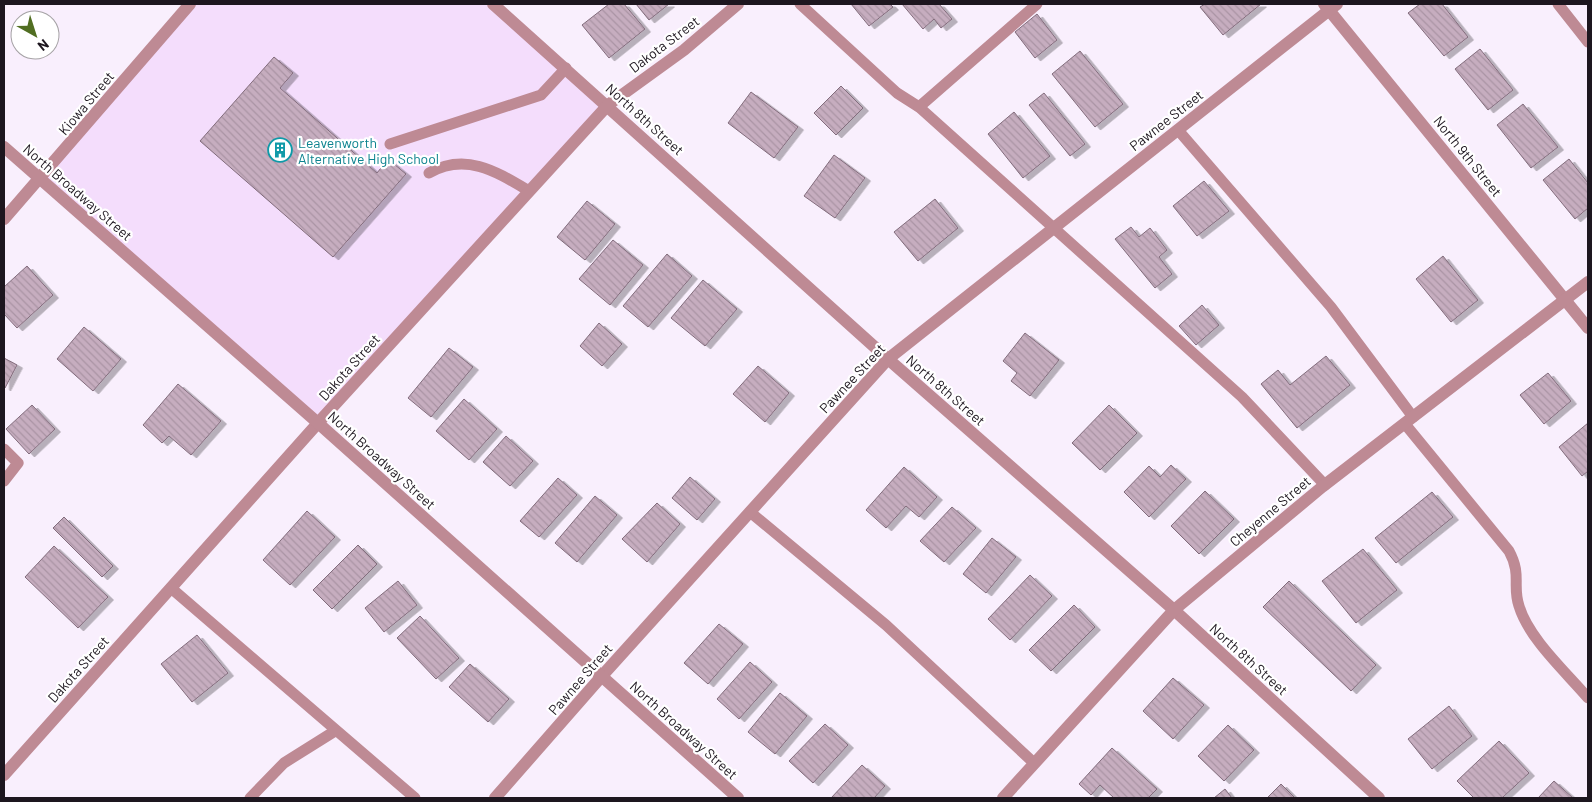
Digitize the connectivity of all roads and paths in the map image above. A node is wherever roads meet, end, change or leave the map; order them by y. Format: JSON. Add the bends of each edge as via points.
{"nodes":[{"id":1,"x":190,"y":4,"type":"edge"},
{"id":2,"x":493,"y":4,"type":"edge"},
{"id":3,"x":738,"y":4,"type":"edge"},
{"id":4,"x":800,"y":4,"type":"edge"},
{"id":5,"x":1036,"y":4,"type":"edge"},
{"id":6,"x":1558,"y":4,"type":"edge"},
{"id":7,"x":1330,"y":6,"type":"edge"},
{"id":8,"x":1588,"y":42,"type":"edge"},
{"id":9,"x":566,"y":68,"type":"junction"},
{"id":10,"x":608,"y":105,"type":"junction"},
{"id":11,"x":919,"y":107,"type":"junction"},
{"id":12,"x":1178,"y":130,"type":"junction"},
{"id":13,"x":390,"y":144,"type":"dead end"},
{"id":14,"x":4,"y":147,"type":"edge"},
{"id":15,"x":429,"y":173,"type":"dead end"},
{"id":16,"x":41,"y":179,"type":"junction"},
{"id":17,"x":529,"y":192,"type":"junction"},
{"id":18,"x":4,"y":219,"type":"edge"},
{"id":19,"x":1052,"y":229,"type":"junction"},
{"id":20,"x":1588,"y":282,"type":"edge"},
{"id":21,"x":1566,"y":300,"type":"junction"},
{"id":22,"x":1588,"y":328,"type":"edge"},
{"id":23,"x":888,"y":359,"type":"junction"},
{"id":24,"x":1409,"y":420,"type":"junction"},
{"id":25,"x":318,"y":423,"type":"junction"},
{"id":26,"x":4,"y":449,"type":"edge"},
{"id":27,"x":4,"y":481,"type":"edge"},
{"id":28,"x":1325,"y":485,"type":"junction"},
{"id":29,"x":750,"y":512,"type":"junction"},
{"id":30,"x":171,"y":588,"type":"junction"},
{"id":31,"x":1174,"y":610,"type":"junction"},
{"id":32,"x":601,"y":677,"type":"junction"},
{"id":33,"x":1588,"y":698,"type":"edge"},
{"id":34,"x":334,"y":731,"type":"junction"},
{"id":35,"x":1034,"y":763,"type":"junction"},
{"id":36,"x":4,"y":775,"type":"edge"},
{"id":37,"x":250,"y":798,"type":"edge"},
{"id":38,"x":415,"y":798,"type":"edge"},
{"id":39,"x":495,"y":798,"type":"edge"},
{"id":40,"x":738,"y":798,"type":"edge"},
{"id":41,"x":1002,"y":798,"type":"edge"},
{"id":42,"x":1379,"y":798,"type":"edge"}],
"edges":[{"from":1,"to":16,"type":"street","name":"Kiowa Street"},
{"from":2,"to":9,"type":"street","name":"North 8th Street"},
{"from":3,"to":10,"type":"street","name":"Dakota Street","via":[[684,50]]},
{"from":4,"to":11,"type":"lane","via":[[897,93]]},
{"from":5,"to":11,"type":"lane"},
{"from":6,"to":8,"type":"lane"},
{"from":7,"to":12,"type":"street","name":"Pawnee Street"},
{"from":7,"to":21,"type":"street","name":"North 9th Street"},
{"from":9,"to":10,"type":"street","name":"North 8th Street"},
{"from":9,"to":13,"type":"lane","via":[[540,96]]},
{"from":10,"to":17,"type":"street","name":"Dakota Street"},
{"from":10,"to":23,"type":"street","name":"North 8th Street"},
{"from":11,"to":19,"type":"lane"},
{"from":12,"to":19,"type":"street","name":"Pawnee Street"},
{"from":12,"to":24,"type":"lane","via":[[1332,307]]},
{"from":14,"to":16,"type":"street","name":"North Broadway Street"},
{"from":15,"to":17,"type":"lane","via":[[442,166],[464,163],[497,172]]},
{"from":16,"to":18,"type":"street","name":"Kiowa Street"},
{"from":16,"to":25,"type":"street","name":"North Broadway Street"},
{"from":17,"to":25,"type":"street","name":"Dakota Street"},
{"from":19,"to":23,"type":"street","name":"Pawnee Street"},
{"from":19,"to":28,"type":"lane","via":[[1242,397]]},
{"from":20,"to":21,"type":"street","name":"Cheyenne Street"},
{"from":21,"to":22,"type":"street","name":"North 9th Street"},
{"from":21,"to":24,"type":"street","name":"Cheyenne Street"},
{"from":23,"to":29,"type":"street","name":"Pawnee Street"},
{"from":23,"to":31,"type":"street","name":"North 8th Street"},
{"from":24,"to":28,"type":"street","name":"Cheyenne Street"},
{"from":24,"to":33,"type":"lane","via":[[1509,551],[1515,562],[1516,594],[1524,620]]},
{"from":25,"to":30,"type":"street","name":"Dakota Street"},
{"from":25,"to":32,"type":"street","name":"North Broadway Street"},
{"from":26,"to":27,"type":"lane","via":[[18,462]]},
{"from":28,"to":31,"type":"street","name":"Cheyenne Street"},
{"from":29,"to":32,"type":"street","name":"Pawnee Street"},
{"from":29,"to":35,"type":"lane","via":[[886,625]]},
{"from":30,"to":34,"type":"lane"},
{"from":30,"to":36,"type":"street","name":"Dakota Street"},
{"from":31,"to":35,"type":"street","name":"Cheyenne Street"},
{"from":31,"to":42,"type":"street","name":"North 8th Street"},
{"from":32,"to":39,"type":"street","name":"Pawnee Street"},
{"from":32,"to":40,"type":"street","name":"North Broadway Street"},
{"from":34,"to":37,"type":"lane","via":[[284,763]]},
{"from":34,"to":38,"type":"lane"},
{"from":35,"to":41,"type":"street","name":"Cheyenne Street"}]}
